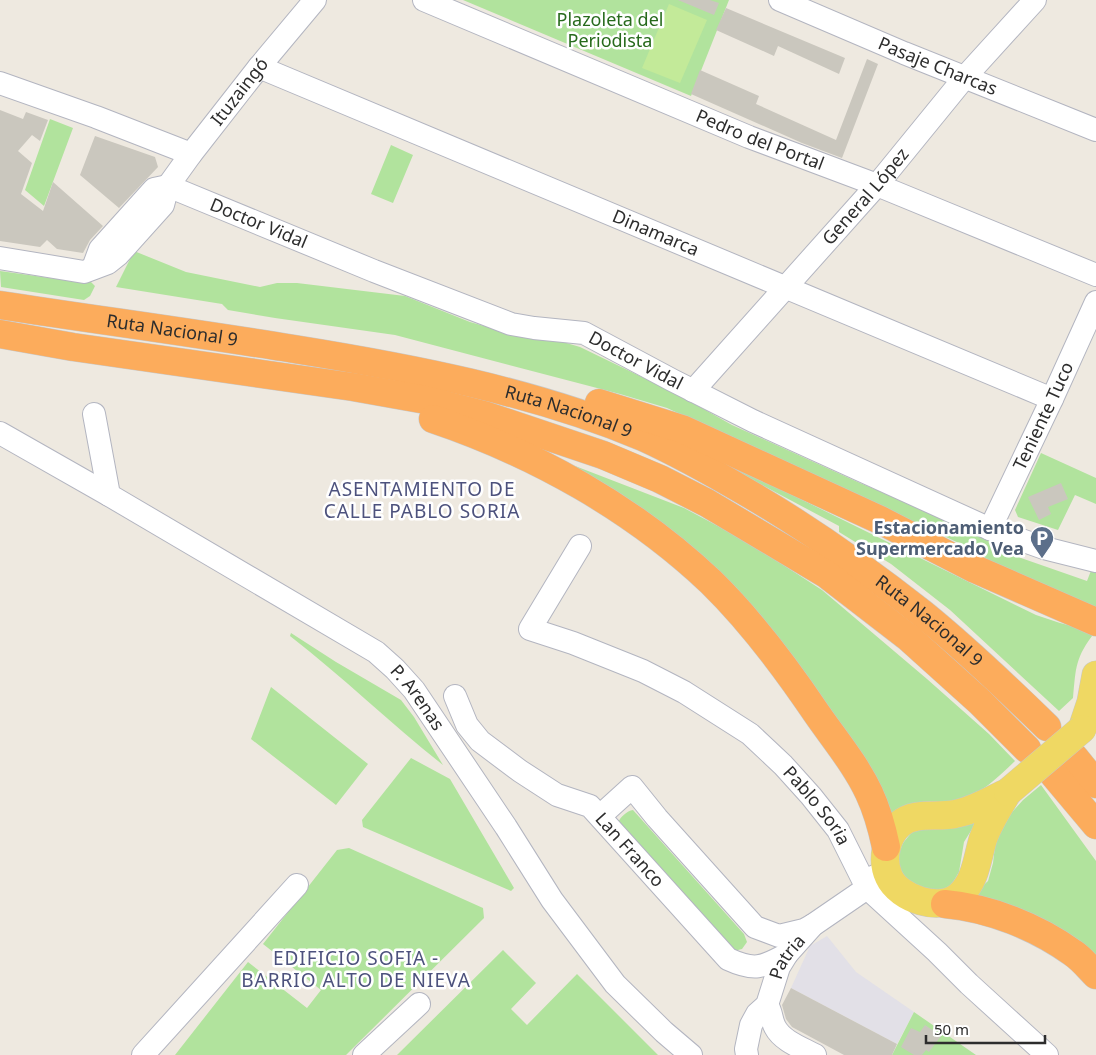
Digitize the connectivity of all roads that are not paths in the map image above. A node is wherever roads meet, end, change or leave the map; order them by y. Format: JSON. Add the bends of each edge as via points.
{"nodes":[{"id":1,"x":315,"y":0,"type":"edge"},
{"id":2,"x":424,"y":0,"type":"edge"},
{"id":3,"x":780,"y":0,"type":"edge"},
{"id":4,"x":1035,"y":0,"type":"edge"},
{"id":5,"x":258,"y":66,"type":"junction"},
{"id":6,"x":964,"y":77,"type":"junction"},
{"id":7,"x":0,"y":83,"type":"edge"},
{"id":8,"x":1096,"y":130,"type":"edge"},
{"id":9,"x":191,"y":154,"type":"junction"},
{"id":10,"x":877,"y":185,"type":"junction"},
{"id":11,"x":168,"y":186,"type":"junction"},
{"id":12,"x":0,"y":258,"type":"edge"},
{"id":13,"x":1096,"y":275,"type":"edge"},
{"id":14,"x":786,"y":288,"type":"junction"},
{"id":15,"x":1096,"y":302,"type":"edge"},
{"id":16,"x":0,"y":305,"type":"edge"},
{"id":17,"x":0,"y":334,"type":"edge"},
{"id":18,"x":365,"y":360,"type":"junction"},
{"id":19,"x":282,"y":377,"type":"junction"},
{"id":20,"x":693,"y":391,"type":"junction"},
{"id":21,"x":1052,"y":399,"type":"junction"},
{"id":22,"x":94,"y":414,"type":"dead end"},
{"id":23,"x":0,"y":434,"type":"edge"},
{"id":24,"x":109,"y":495,"type":"junction"},
{"id":25,"x":990,"y":529,"type":"junction"},
{"id":26,"x":580,"y":546,"type":"dead end"},
{"id":27,"x":1096,"y":561,"type":"edge"},
{"id":28,"x":1096,"y":622,"type":"edge"},
{"id":29,"x":1096,"y":675,"type":"edge"},
{"id":30,"x":455,"y":696,"type":"dead end"},
{"id":31,"x":1089,"y":726,"type":"edge"},
{"id":32,"x":1048,"y":727,"type":"dead end"},
{"id":33,"x":1027,"y":749,"type":"dead end"},
{"id":34,"x":1075,"y":758,"type":"dead end"},
{"id":35,"x":1054,"y":775,"type":"dead end"},
{"id":36,"x":1096,"y":784,"type":"edge"},
{"id":37,"x":1008,"y":792,"type":"junction"},
{"id":38,"x":600,"y":816,"type":"junction"},
{"id":39,"x":1096,"y":825,"type":"edge"},
{"id":40,"x":886,"y":854,"type":"junction"},
{"id":41,"x":297,"y":885,"type":"dead end"},
{"id":42,"x":867,"y":888,"type":"junction"},
{"id":43,"x":932,"y":902,"type":"junction"},
{"id":44,"x":813,"y":925,"type":"junction"},
{"id":45,"x":786,"y":954,"type":"junction"},
{"id":46,"x":1096,"y":975,"type":"edge"},
{"id":47,"x":419,"y":1004,"type":"dead end"},
{"id":48,"x":767,"y":1005,"type":"junction"},
{"id":49,"x":143,"y":1055,"type":"edge"},
{"id":50,"x":364,"y":1055,"type":"edge"},
{"id":51,"x":691,"y":1055,"type":"edge"},
{"id":52,"x":747,"y":1055,"type":"edge"},
{"id":53,"x":815,"y":1055,"type":"edge"},
{"id":54,"x":1047,"y":1055,"type":"edge"}],
"edges":[{"from":1,"to":5,"type":"street","name":"Ituzaingó"},
{"from":2,"to":10,"type":"street","name":"Pedro del Portal","via":[[749,137]]},
{"from":3,"to":6,"type":"street","name":"Pasaje Charcas"},
{"from":4,"to":6,"type":"street","name":"General López"},
{"from":5,"to":9,"type":"street","name":"Ituzaingó"},
{"from":5,"to":14,"type":"street","name":"Dinamarca"},
{"from":6,"to":8,"type":"street","name":"Pasaje Charcas"},
{"from":6,"to":10,"type":"street","name":"General López"},
{"from":7,"to":9,"type":"street"},
{"from":9,"to":11,"type":"street","name":"Ituzaingó"},
{"from":10,"to":13,"type":"street","name":"Pedro del Portal"},
{"from":10,"to":14,"type":"street","name":"General López"},
{"from":11,"to":12,"type":"street","name":"Ituzaingó","via":[[163,204],[108,263],[84,272]]},
{"from":11,"to":20,"type":"street","name":"Doctor Vidal","via":[[510,324],[584,332]]},
{"from":14,"to":20,"type":"street","name":"General López"},
{"from":14,"to":21,"type":"street","name":"Dinamarca"},
{"from":15,"to":21,"type":"street","name":"Teniente Tuco"},
{"from":16,"to":18,"type":"highway","name":"Ruta Nacional 9"},
{"from":17,"to":19,"type":"highway","name":"Ruta Nacional 9"},
{"from":18,"to":28,"type":"highway","via":[[435,364],[520,380],[682,429],[880,520],[975,569]]},
{"from":18,"to":32,"type":"highway","name":"Ruta Nacional 9","via":[[481,385],[552,406],[642,437],[686,457],[801,524],[881,582],[925,615]]},
{"from":19,"to":33,"type":"highway","name":"Ruta Nacional 9","via":[[417,398],[484,415],[603,455],[660,479],[708,503],[826,574],[908,638]]},
{"from":19,"to":40,"type":"highway","via":[[425,416],[471,432],[567,478],[646,528],[710,582],[783,666],[860,776],[878,813]]},
{"from":20,"to":25,"type":"street","name":"Doctor Vidal","via":[[809,448]]},
{"from":21,"to":25,"type":"street","name":"Teniente Tuco"},
{"from":22,"to":24,"type":"street"},
{"from":23,"to":24,"type":"street","name":"P. Arenas"},
{"from":24,"to":51,"type":"street","name":"P. Arenas","via":[[376,652],[395,668],[414,690],[552,900],[615,984]]},
{"from":25,"to":27,"type":"street","name":"Doctor Vidal","via":[[1044,548]]},
{"from":26,"to":42,"type":"street","name":"Pablo Soria","via":[[530,629],[643,671],[684,692],[750,734],[783,765],[838,830]]},
{"from":29,"to":31,"type":"main road"},
{"from":30,"to":38,"type":"street","name":"Lan Franco","via":[[467,725],[480,741],[557,795],[590,806]]},
{"from":31,"to":37,"type":"main road","bridge":true},
{"from":34,"to":36,"type":"highway"},
{"from":35,"to":39,"type":"highway"},
{"from":37,"to":40,"type":"main road","via":[[969,810],[928,815],[901,823],[894,831]]},
{"from":37,"to":43,"type":"main road","via":[[983,840],[972,880],[960,896]]},
{"from":38,"to":44,"type":"street","via":[[632,787],[755,927],[778,936]]},
{"from":38,"to":45,"type":"street","name":"Lan Franco","via":[[728,959],[744,967],[762,966]]},
{"from":40,"to":42,"type":"street"},
{"from":40,"to":43,"type":"main road","via":[[889,877],[896,886],[905,894]]},
{"from":41,"to":49,"type":"street"},
{"from":42,"to":43,"type":"street","via":[[885,895]]},
{"from":42,"to":44,"type":"street","name":"Patria"},
{"from":42,"to":54,"type":"street","name":"Pablo Soria"},
{"from":43,"to":46,"type":"highway","via":[[960,905],[1004,917],[1041,933],[1074,954]]},
{"from":44,"to":45,"type":"street","name":"Patria"},
{"from":45,"to":48,"type":"street","name":"Patria"},
{"from":47,"to":50,"type":"street"},
{"from":48,"to":52,"type":"street","name":"Patria","via":[[751,1026]]},
{"from":48,"to":53,"type":"street","via":[[778,1033]]}]}
